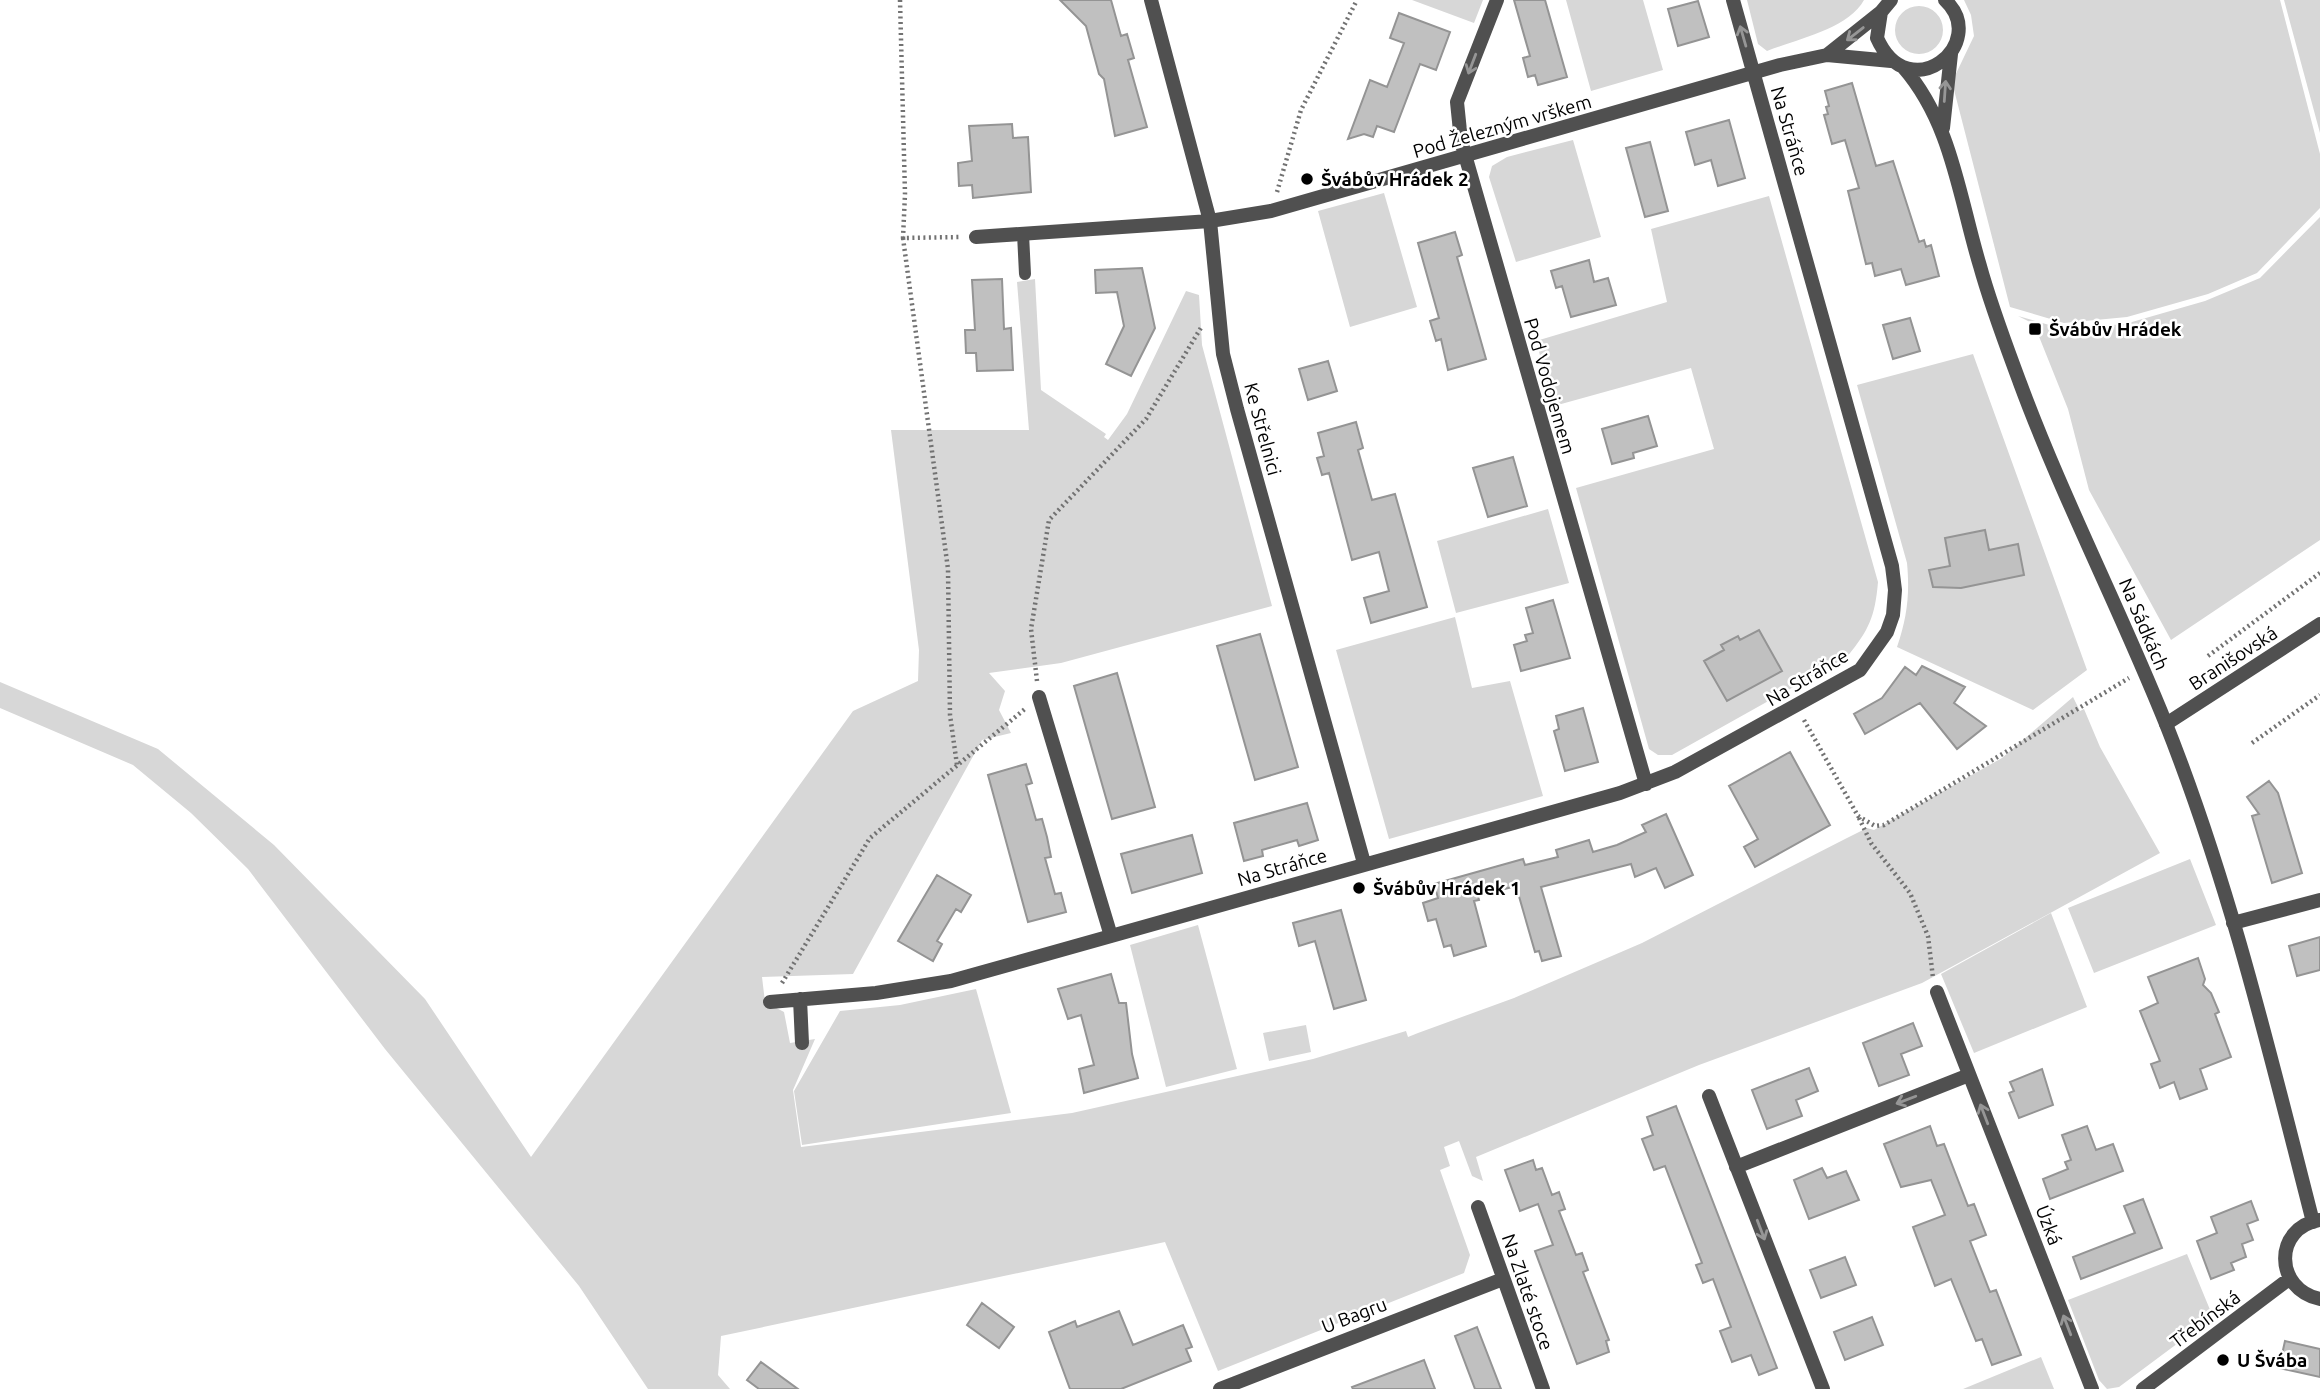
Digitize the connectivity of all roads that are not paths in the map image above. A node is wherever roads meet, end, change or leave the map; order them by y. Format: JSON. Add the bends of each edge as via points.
{"nodes":[{"id":1,"x":1151,"y":0,"type":"edge"},
{"id":2,"x":1497,"y":0,"type":"edge"},
{"id":3,"x":1733,"y":0,"type":"edge"},
{"id":4,"x":1945,"y":0,"type":"edge"},
{"id":5,"x":1887,"y":4,"type":"edge"},
{"id":6,"x":1951,"y":53,"type":"junction"},
{"id":7,"x":1827,"y":55,"type":"junction"},
{"id":8,"x":1897,"y":64,"type":"junction"},
{"id":9,"x":1754,"y":73,"type":"junction"},
{"id":10,"x":1943,"y":129,"type":"junction"},
{"id":11,"x":1464,"y":157,"type":"junction"},
{"id":12,"x":1210,"y":221,"type":"junction"},
{"id":13,"x":1023,"y":234,"type":"junction"},
{"id":14,"x":976,"y":237,"type":"road end"},
{"id":15,"x":1025,"y":274,"type":"dead end"},
{"id":16,"x":2320,"y":624,"type":"edge"},
{"id":17,"x":1039,"y":697,"type":"road end"},
{"id":18,"x":2166,"y":724,"type":"junction"},
{"id":19,"x":1646,"y":784,"type":"junction"},
{"id":20,"x":1364,"y":863,"type":"junction"},
{"id":21,"x":2320,"y":900,"type":"edge"},
{"id":22,"x":2233,"y":923,"type":"junction"},
{"id":23,"x":1111,"y":936,"type":"junction"},
{"id":24,"x":1937,"y":992,"type":"road end"},
{"id":25,"x":800,"y":999,"type":"junction"},
{"id":26,"x":770,"y":1002,"type":"road end"},
{"id":27,"x":802,"y":1043,"type":"dead end"},
{"id":28,"x":1969,"y":1075,"type":"junction"},
{"id":29,"x":1709,"y":1096,"type":"dead end"},
{"id":30,"x":1736,"y":1167,"type":"junction"},
{"id":31,"x":1478,"y":1207,"type":"dead end"},
{"id":32,"x":2316,"y":1221,"type":"edge"},
{"id":33,"x":1503,"y":1279,"type":"junction"},
{"id":34,"x":2289,"y":1279,"type":"junction"},
{"id":35,"x":2320,"y":1299,"type":"edge"},
{"id":36,"x":1220,"y":1389,"type":"edge"},
{"id":37,"x":1543,"y":1389,"type":"edge"},
{"id":38,"x":1823,"y":1389,"type":"edge"},
{"id":39,"x":2092,"y":1389,"type":"edge"},
{"id":40,"x":2143,"y":1389,"type":"edge"}],
"edges":[{"from":1,"to":12,"type":"street","name":"Ke Střelnici"},
{"from":2,"to":11,"type":"street","name":"Pod Vodojemem","one_way":true,"via":[[1457,102]]},
{"from":9,"to":3,"type":"street","name":"Na Stráňce","one_way":true},
{"from":4,"to":6,"type":"street","name":"Na Sádkách","via":[[1958,27]]},
{"from":5,"to":7,"type":"street","name":"Pod Železným vrškem","one_way":true},
{"from":5,"to":8,"type":"street","name":"Na Sádkách","via":[[1877,38]]},
{"from":6,"to":8,"type":"street","name":"Pod Železným vrškem","via":[[1930,69]]},
{"from":10,"to":6,"type":"street","name":"Na Sádkách","one_way":true},
{"from":7,"to":8,"type":"street","name":"Pod Železným vrškem"},
{"from":7,"to":9,"type":"street","name":"Pod Železným vrškem"},
{"from":8,"to":10,"type":"street","name":"Na Sádkách","via":[[1922,88]]},
{"from":9,"to":11,"type":"street","name":"Pod Železným vrškem"},
{"from":9,"to":19,"type":"street","name":"Na Stráňce","via":[[1892,566],[1893,615],[1866,662],[1841,683]]},
{"from":10,"to":18,"type":"street","name":"Na Sádkách","via":[[1980,269],[2021,386]]},
{"from":11,"to":12,"type":"street","name":"Pod Železným vrškem","via":[[1271,211]]},
{"from":11,"to":19,"type":"street","name":"Pod Vodojemem"},
{"from":12,"to":13,"type":"street","name":"Pod Železným vrškem"},
{"from":12,"to":20,"type":"street","name":"Ke Střelnici","via":[[1223,354]]},
{"from":13,"to":14,"type":"street","name":"Pod Železným vrškem"},
{"from":13,"to":15,"type":"lane"},
{"from":16,"to":18,"type":"street","name":"Branišovská"},
{"from":17,"to":23,"type":"street"},
{"from":18,"to":22,"type":"street","name":"Na Sádkách"},
{"from":19,"to":20,"type":"street","name":"Na Stráňce"},
{"from":20,"to":23,"type":"street","name":"Na Stráňce"},
{"from":21,"to":22,"type":"street"},
{"from":22,"to":32,"type":"street","name":"Na Sádkách"},
{"from":23,"to":25,"type":"street","name":"Na Stráňce","via":[[951,981]]},
{"from":24,"to":28,"type":"street","name":"Úzká"},
{"from":25,"to":26,"type":"street","name":"Na Stráňce"},
{"from":25,"to":27,"type":"street"},
{"from":28,"to":30,"type":"street","one_way":true},
{"from":39,"to":28,"type":"street","name":"Úzká","one_way":true},
{"from":29,"to":30,"type":"street"},
{"from":30,"to":38,"type":"street","one_way":true},
{"from":31,"to":33,"type":"street","name":"Na Zlaté stoce"},
{"from":32,"to":34,"type":"street","via":[[2293,1235],[2288,1245],[2285,1268]]},
{"from":33,"to":36,"type":"street","name":"U Bagru"},
{"from":33,"to":37,"type":"street","name":"Na Zlaté stoce"},
{"from":34,"to":35,"type":"street","via":[[2298,1290]]},
{"from":34,"to":40,"type":"street","name":"Třebínská"}]}
